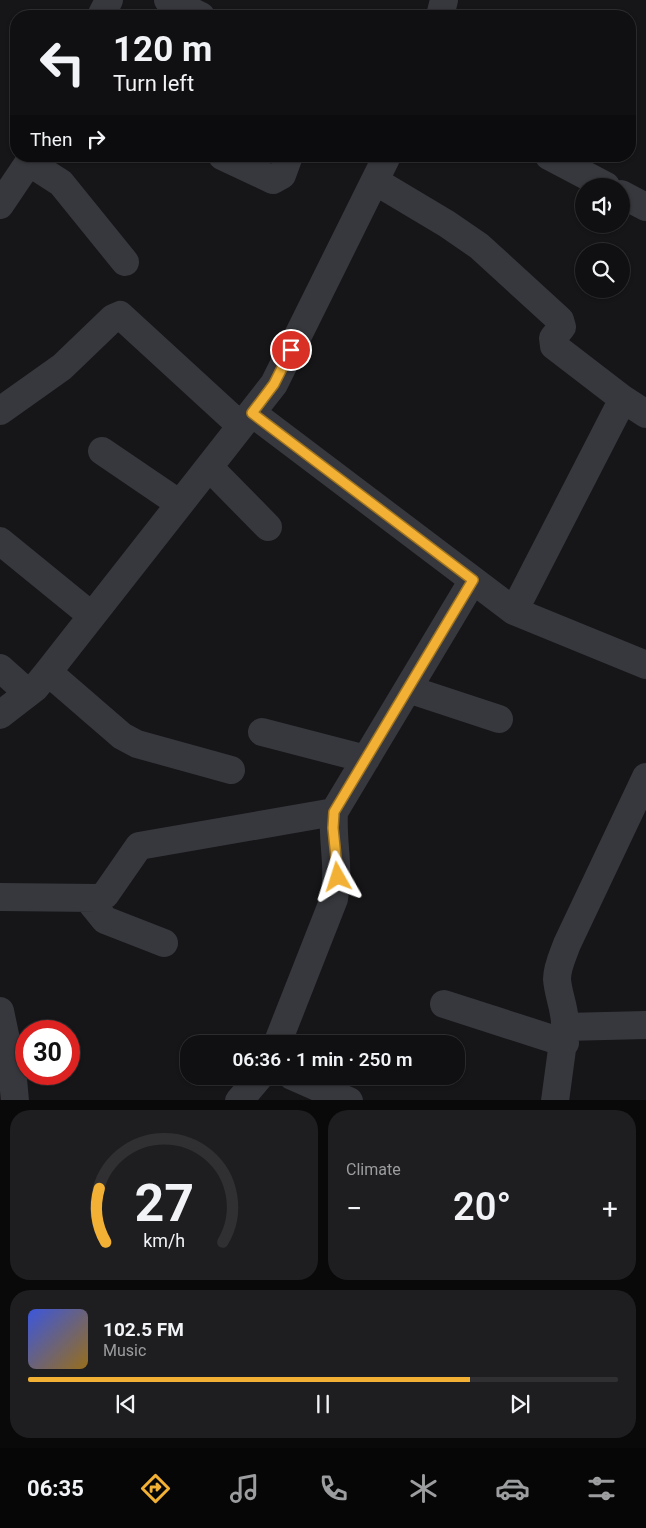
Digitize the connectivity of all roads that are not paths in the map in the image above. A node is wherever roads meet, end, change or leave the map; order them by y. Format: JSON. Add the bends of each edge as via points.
{"nodes":[{"id":1,"x":168,"y":0,"type":"edge"},
{"id":2,"x":189,"y":10,"type":"edge"},
{"id":3,"x":30,"y":162,"type":"edge"},
{"id":4,"x":34,"y":162,"type":"edge"},
{"id":5,"x":235,"y":162,"type":"edge"},
{"id":6,"x":287,"y":162,"type":"edge"},
{"id":7,"x":384,"y":162,"type":"edge"},
{"id":8,"x":560,"y":162,"type":"edge"},
{"id":9,"x":591,"y":178,"type":"edge"},
{"id":10,"x":375,"y":181,"type":"junction"},
{"id":11,"x":630,"y":199,"type":"edge"},
{"id":12,"x":0,"y":206,"type":"edge"},
{"id":13,"x":646,"y":207,"type":"edge"},
{"id":14,"x":125,"y":262,"type":"dead end"},
{"id":15,"x":623,"y":399,"type":"junction"},
{"id":16,"x":0,"y":411,"type":"edge"},
{"id":17,"x":646,"y":414,"type":"edge"},
{"id":18,"x":246,"y":420,"type":"junction"},
{"id":19,"x":102,"y":451,"type":"dead end"},
{"id":20,"x":209,"y":467,"type":"junction"},
{"id":21,"x":180,"y":504,"type":"junction"},
{"id":22,"x":268,"y":526,"type":"dead end"},
{"id":23,"x":0,"y":541,"type":"edge"},
{"id":24,"x":473,"y":580,"type":"junction"},
{"id":25,"x":514,"y":611,"type":"junction"},
{"id":26,"x":92,"y":616,"type":"junction"},
{"id":27,"x":646,"y":665,"type":"edge"},
{"id":28,"x":0,"y":668,"type":"edge"},
{"id":29,"x":48,"y":672,"type":"junction"},
{"id":30,"x":408,"y":689,"type":"junction"},
{"id":31,"x":28,"y":693,"type":"junction"},
{"id":32,"x":0,"y":715,"type":"edge"},
{"id":33,"x":499,"y":718,"type":"dead end"},
{"id":34,"x":262,"y":732,"type":"dead end"},
{"id":35,"x":366,"y":759,"type":"junction"},
{"id":36,"x":231,"y":770,"type":"dead end"},
{"id":37,"x":646,"y":777,"type":"edge"},
{"id":38,"x":334,"y":812,"type":"junction"},
{"id":39,"x":0,"y":897,"type":"edge"},
{"id":40,"x":88,"y":899,"type":"junction"},
{"id":41,"x":164,"y":943,"type":"dead end"},
{"id":42,"x":444,"y":1004,"type":"dead end"},
{"id":43,"x":0,"y":1011,"type":"edge"},
{"id":44,"x":646,"y":1024,"type":"edge"},
{"id":45,"x":281,"y":1035,"type":"edge"},
{"id":46,"x":565,"y":1035,"type":"junction"},
{"id":47,"x":252,"y":1085,"type":"edge"},
{"id":48,"x":313,"y":1085,"type":"edge"},
{"id":49,"x":15,"y":1100,"type":"edge"},
{"id":50,"x":238,"y":1100,"type":"edge"},
{"id":51,"x":349,"y":1100,"type":"edge"},
{"id":52,"x":555,"y":1100,"type":"edge"}],
"edges":[{"from":1,"to":2,"type":"street"},
{"from":3,"to":12,"type":"street"},
{"from":4,"to":14,"type":"street","via":[[61,182]]},
{"from":5,"to":6,"type":"street","via":[[273,180],[282,175]]},
{"from":7,"to":10,"type":"street"},
{"from":8,"to":9,"type":"street"},
{"from":10,"to":15,"type":"street","via":[[478,246],[560,320],[562,326],[553,338],[554,346]]},
{"from":10,"to":18,"type":"street","via":[[274,384]]},
{"from":11,"to":13,"type":"street"},
{"from":15,"to":17,"type":"street"},
{"from":15,"to":25,"type":"street"},
{"from":16,"to":18,"type":"street","via":[[62,367],[120,314]]},
{"from":18,"to":20,"type":"street"},
{"from":18,"to":24,"type":"street"},
{"from":19,"to":21,"type":"street"},
{"from":20,"to":21,"type":"street"},
{"from":20,"to":22,"type":"street"},
{"from":21,"to":26,"type":"street"},
{"from":23,"to":26,"type":"street"},
{"from":24,"to":25,"type":"street"},
{"from":24,"to":30,"type":"street"},
{"from":25,"to":27,"type":"street"},
{"from":26,"to":29,"type":"street"},
{"from":28,"to":31,"type":"street"},
{"from":29,"to":31,"type":"street"},
{"from":29,"to":36,"type":"street","via":[[122,736],[138,744]]},
{"from":30,"to":33,"type":"street"},
{"from":30,"to":35,"type":"street"},
{"from":31,"to":32,"type":"street"},
{"from":34,"to":35,"type":"street"},
{"from":35,"to":38,"type":"street"},
{"from":37,"to":46,"type":"street","via":[[567,944],[557,980],[565,1017]]},
{"from":38,"to":40,"type":"street","via":[[138,846],[105,895]]},
{"from":38,"to":45,"type":"street","via":[[338,877],[334,899]]},
{"from":39,"to":40,"type":"street"},
{"from":40,"to":41,"type":"street","via":[[105,920]]},
{"from":42,"to":46,"type":"street"},
{"from":43,"to":49,"type":"street"},
{"from":44,"to":46,"type":"street"},
{"from":46,"to":52,"type":"street"},
{"from":47,"to":50,"type":"street"},
{"from":48,"to":51,"type":"street"}]}
